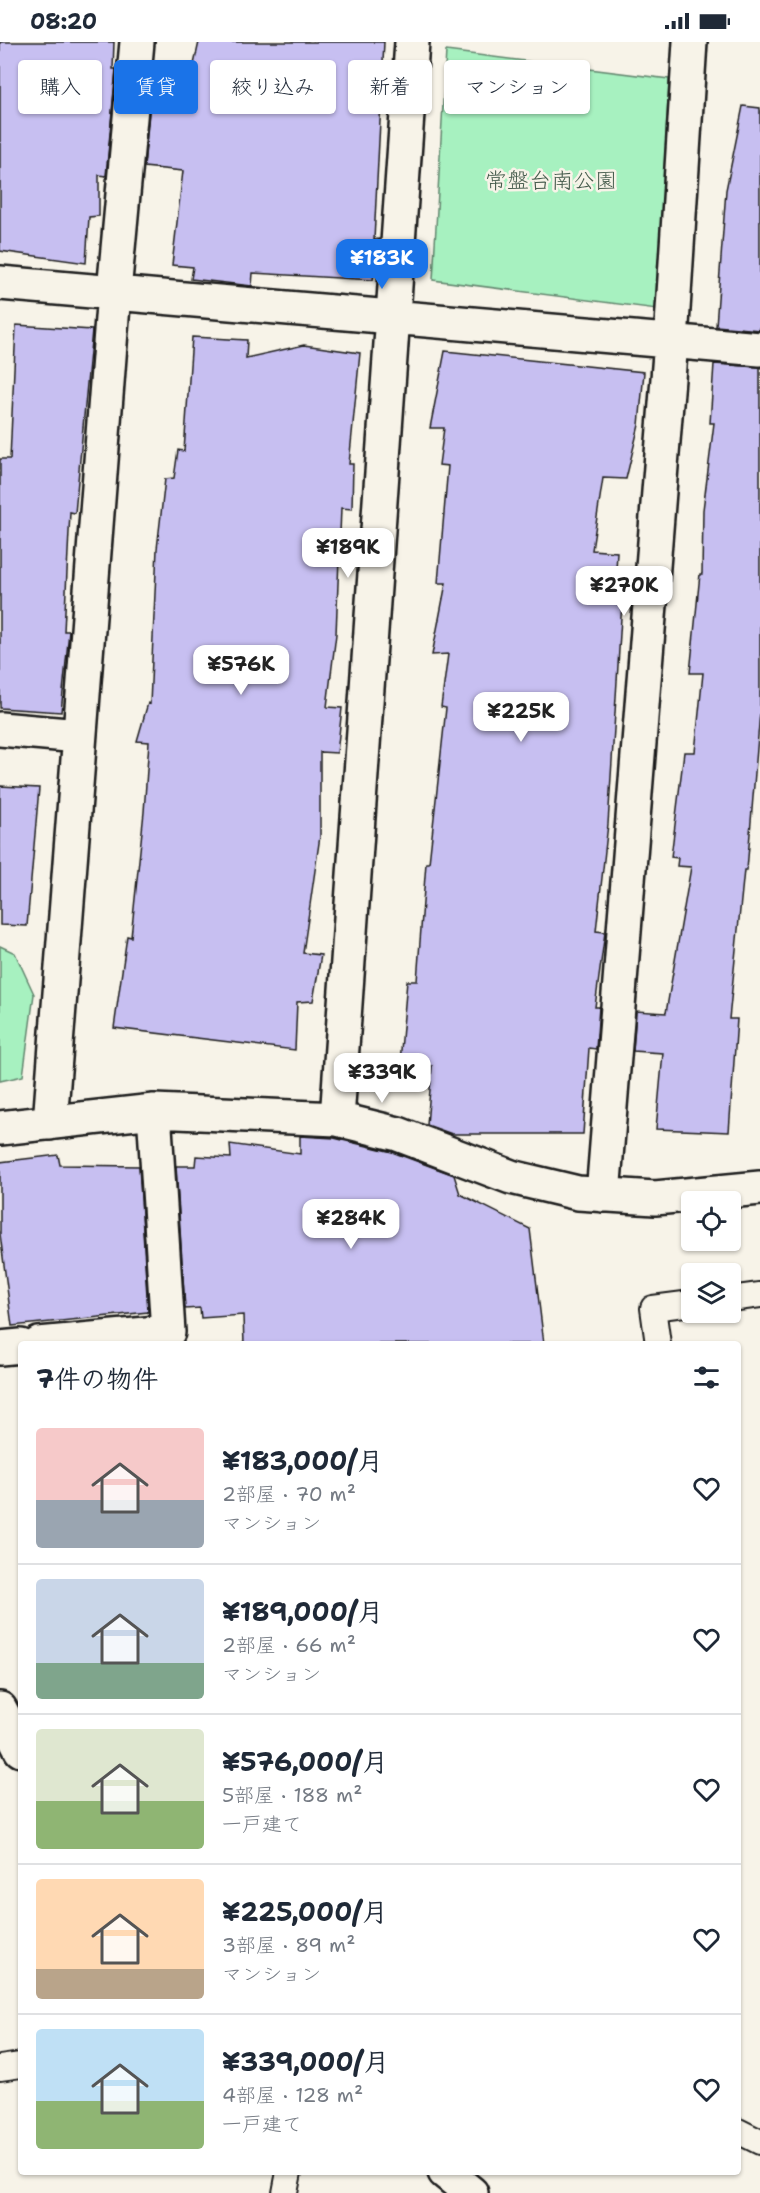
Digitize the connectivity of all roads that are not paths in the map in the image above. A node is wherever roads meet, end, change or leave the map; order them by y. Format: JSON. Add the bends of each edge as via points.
{"nodes":[{"id":1,"x":137,"y":42,"type":"edge"},
{"id":2,"x":412,"y":42,"type":"edge"},
{"id":3,"x":690,"y":42,"type":"edge"},
{"id":4,"x":0,"y":282,"type":"edge"},
{"id":5,"x":114,"y":292,"type":"junction"},
{"id":6,"x":392,"y":317,"type":"junction"},
{"id":7,"x":671,"y":341,"type":"junction"},
{"id":8,"x":760,"y":349,"type":"edge"},
{"id":9,"x":0,"y":729,"type":"edge"},
{"id":10,"x":79,"y":736,"type":"junction"},
{"id":11,"x":154,"y":1111,"type":"junction"},
{"id":12,"x":337,"y":1119,"type":"junction"},
{"id":13,"x":50,"y":1123,"type":"junction"},
{"id":14,"x":0,"y":1128,"type":"edge"},
{"id":15,"x":760,"y":1188,"type":"edge"},
{"id":16,"x":603,"y":1195,"type":"junction"},
{"id":17,"x":760,"y":1296,"type":"edge"},
{"id":18,"x":741,"y":1298,"type":"edge"},
{"id":19,"x":681,"y":1305,"type":"edge"},
{"id":20,"x":71,"y":1341,"type":"edge"},
{"id":21,"x":658,"y":1341,"type":"edge"},
{"id":22,"x":18,"y":1346,"type":"edge"},
{"id":23,"x":0,"y":1348,"type":"edge"},
{"id":24,"x":0,"y":1709,"type":"edge"},
{"id":25,"x":18,"y":1744,"type":"edge"},
{"id":26,"x":18,"y":2065,"type":"edge"},
{"id":27,"x":0,"y":2068,"type":"edge"},
{"id":28,"x":741,"y":2132,"type":"edge"},
{"id":29,"x":760,"y":2142,"type":"edge"},
{"id":30,"x":288,"y":2175,"type":"edge"},
{"id":31,"x":449,"y":2175,"type":"edge"},
{"id":32,"x":285,"y":2193,"type":"edge"},
{"id":33,"x":471,"y":2193,"type":"edge"}],
"edges":[{"from":1,"to":5,"type":"street"},
{"from":2,"to":6,"type":"street"},
{"from":3,"to":7,"type":"street"},
{"from":4,"to":5,"type":"street"},
{"from":5,"to":6,"type":"street"},
{"from":5,"to":10,"type":"street"},
{"from":6,"to":7,"type":"street"},
{"from":6,"to":12,"type":"street"},
{"from":7,"to":8,"type":"street"},
{"from":7,"to":16,"type":"street"},
{"from":9,"to":10,"type":"street"},
{"from":10,"to":13,"type":"street"},
{"from":11,"to":12,"type":"street"},
{"from":11,"to":13,"type":"street"},
{"from":11,"to":20,"type":"street","via":[[168,1332]]},
{"from":12,"to":16,"type":"street","via":[[398,1134],[512,1177]]},
{"from":13,"to":14,"type":"street"},
{"from":15,"to":16,"type":"street","via":[[655,1198]]},
{"from":17,"to":18,"type":"lane"},
{"from":19,"to":21,"type":"lane","via":[[653,1308]]},
{"from":22,"to":23,"type":"street"},
{"from":24,"to":25,"type":"street"},
{"from":26,"to":27,"type":"lane"},
{"from":28,"to":29,"type":"lane"},
{"from":30,"to":32,"type":"lane"},
{"from":31,"to":33,"type":"street"}]}
